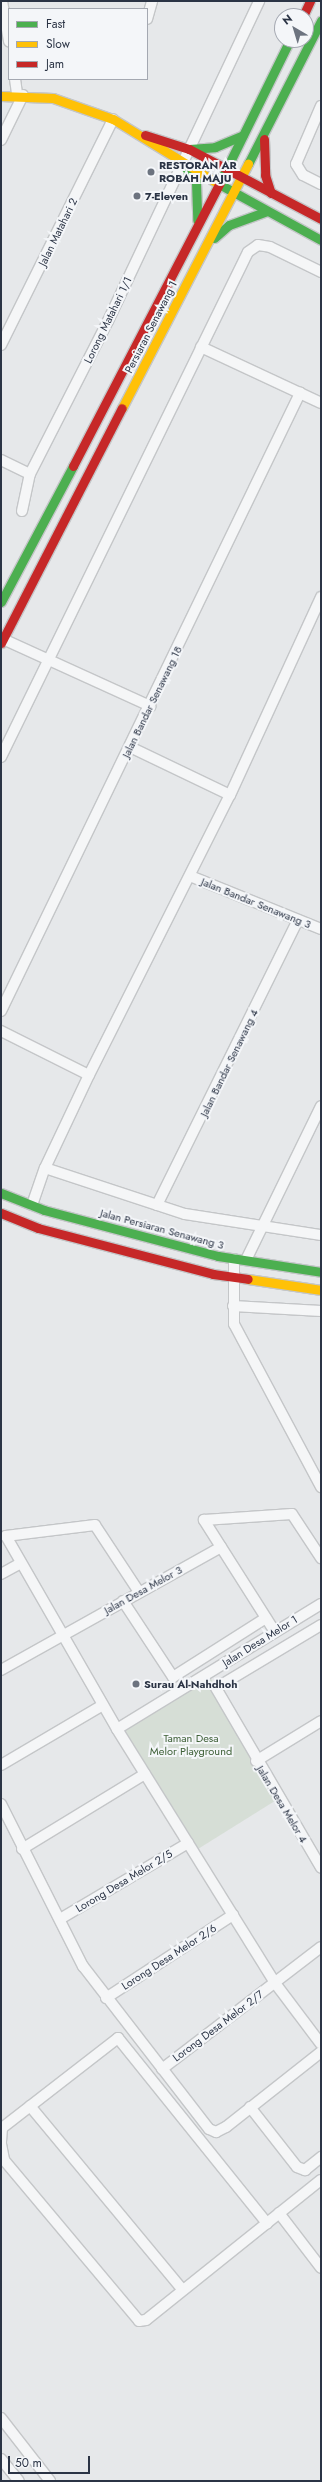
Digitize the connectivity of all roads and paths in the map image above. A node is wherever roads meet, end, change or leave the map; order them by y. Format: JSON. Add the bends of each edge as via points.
{"nodes":[{"id":1,"x":2,"y":1,"type":"edge"},
{"id":2,"x":152,"y":1,"type":"edge"},
{"id":3,"x":259,"y":1,"type":"edge"},
{"id":4,"x":148,"y":15,"type":"edge"},
{"id":5,"x":321,"y":21,"type":"edge"},
{"id":6,"x":8,"y":35,"type":"edge"},
{"id":7,"x":286,"y":48,"type":"edge"},
{"id":8,"x":15,"y":80,"type":"edge"},
{"id":9,"x":20,"y":95,"type":"junction"},
{"id":10,"x":1,"y":96,"type":"edge"},
{"id":11,"x":321,"y":106,"type":"edge"},
{"id":12,"x":112,"y":119,"type":"junction"},
{"id":13,"x":141,"y":134,"type":"junction"},
{"id":14,"x":243,"y":134,"type":"junction"},
{"id":15,"x":264,"y":134,"type":"junction"},
{"id":16,"x":1,"y":140,"type":"edge"},
{"id":17,"x":189,"y":149,"type":"junction"},
{"id":18,"x":183,"y":164,"type":"junction"},
{"id":19,"x":226,"y":167,"type":"junction"},
{"id":20,"x":242,"y":176,"type":"junction"},
{"id":21,"x":219,"y":183,"type":"junction"},
{"id":22,"x":321,"y":184,"type":"edge"},
{"id":23,"x":234,"y":192,"type":"junction"},
{"id":24,"x":272,"y":193,"type":"junction"},
{"id":25,"x":267,"y":210,"type":"junction"},
{"id":26,"x":321,"y":219,"type":"edge"},
{"id":27,"x":195,"y":230,"type":"junction"},
{"id":28,"x":321,"y":240,"type":"edge"},
{"id":29,"x":209,"y":243,"type":"junction"},
{"id":30,"x":321,"y":272,"type":"edge"},
{"id":31,"x":1,"y":345,"type":"edge"},
{"id":32,"x":201,"y":347,"type":"junction"},
{"id":33,"x":300,"y":393,"type":"junction"},
{"id":34,"x":321,"y":403,"type":"edge"},
{"id":35,"x":1,"y":460,"type":"edge"},
{"id":36,"x":30,"y":474,"type":"junction"},
{"id":37,"x":22,"y":511,"type":"dead end"},
{"id":38,"x":321,"y":597,"type":"edge"},
{"id":39,"x":1,"y":602,"type":"edge"},
{"id":40,"x":2,"y":641,"type":"edge"},
{"id":41,"x":49,"y":661,"type":"junction"},
{"id":42,"x":150,"y":706,"type":"junction"},
{"id":43,"x":130,"y":747,"type":"junction"},
{"id":44,"x":1,"y":757,"type":"edge"},
{"id":45,"x":230,"y":795,"type":"junction"},
{"id":46,"x":190,"y":876,"type":"junction"},
{"id":47,"x":298,"y":920,"type":"junction"},
{"id":48,"x":321,"y":930,"type":"edge"},
{"id":49,"x":1,"y":1011,"type":"edge"},
{"id":50,"x":1,"y":1031,"type":"edge"},
{"id":51,"x":89,"y":1075,"type":"junction"},
{"id":52,"x":321,"y":1106,"type":"edge"},
{"id":53,"x":316,"y":1127,"type":"edge"},
{"id":54,"x":45,"y":1168,"type":"junction"},
{"id":55,"x":1,"y":1193,"type":"edge"},
{"id":56,"x":32,"y":1205,"type":"junction"},
{"id":57,"x":157,"y":1205,"type":"junction"},
{"id":58,"x":1,"y":1213,"type":"edge"},
{"id":59,"x":261,"y":1226,"type":"junction"},
{"id":60,"x":321,"y":1235,"type":"edge"},
{"id":61,"x":234,"y":1259,"type":"junction"},
{"id":62,"x":246,"y":1260,"type":"junction"},
{"id":63,"x":321,"y":1272,"type":"edge"},
{"id":64,"x":231,"y":1277,"type":"junction"},
{"id":65,"x":321,"y":1290,"type":"edge"},
{"id":66,"x":233,"y":1306,"type":"junction"},
{"id":67,"x":321,"y":1311,"type":"edge"},
{"id":68,"x":321,"y":1487,"type":"edge"},
{"id":69,"x":221,"y":1547,"type":"junction"},
{"id":70,"x":321,"y":1558,"type":"edge"},
{"id":71,"x":19,"y":1564,"type":"junction"},
{"id":72,"x":1,"y":1574,"type":"edge"},
{"id":73,"x":139,"y":1592,"type":"junction"},
{"id":74,"x":123,"y":1600,"type":"junction"},
{"id":75,"x":321,"y":1604,"type":"edge"},
{"id":76,"x":266,"y":1618,"type":"junction"},
{"id":77,"x":321,"y":1625,"type":"edge"},
{"id":78,"x":275,"y":1632,"type":"junction"},
{"id":79,"x":65,"y":1634,"type":"junction"},
{"id":80,"x":1,"y":1670,"type":"edge"},
{"id":81,"x":103,"y":1705,"type":"junction"},
{"id":82,"x":321,"y":1721,"type":"edge"},
{"id":83,"x":117,"y":1729,"type":"junction"},
{"id":84,"x":256,"y":1761,"type":"junction"},
{"id":85,"x":1,"y":1765,"type":"edge"},
{"id":86,"x":145,"y":1774,"type":"junction"},
{"id":87,"x":1,"y":1804,"type":"edge"},
{"id":88,"x":188,"y":1843,"type":"junction"},
{"id":89,"x":22,"y":1850,"type":"junction"},
{"id":90,"x":321,"y":1868,"type":"edge"},
{"id":91,"x":233,"y":1915,"type":"junction"},
{"id":92,"x":60,"y":1919,"type":"junction"},
{"id":93,"x":321,"y":1947,"type":"edge"},
{"id":94,"x":275,"y":1983,"type":"junction"},
{"id":95,"x":106,"y":1998,"type":"junction"},
{"id":96,"x":321,"y":2044,"type":"edge"},
{"id":97,"x":321,"y":2052,"type":"edge"},
{"id":98,"x":162,"y":2069,"type":"junction"},
{"id":99,"x":30,"y":2106,"type":"junction"},
{"id":100,"x":250,"y":2106,"type":"junction"},
{"id":101,"x":1,"y":2143,"type":"edge"},
{"id":102,"x":321,"y":2157,"type":"edge"},
{"id":103,"x":321,"y":2180,"type":"edge"},
{"id":104,"x":280,"y":2213,"type":"junction"},
{"id":105,"x":267,"y":2223,"type":"junction"},
{"id":106,"x":321,"y":2268,"type":"edge"},
{"id":107,"x":183,"y":2290,"type":"junction"},
{"id":108,"x":1,"y":2418,"type":"edge"},
{"id":109,"x":1,"y":2459,"type":"edge"},
{"id":110,"x":19,"y":2481,"type":"edge"},
{"id":111,"x":50,"y":2481,"type":"edge"}],
"edges":[{"from":1,"to":6,"type":"street"},
{"from":2,"to":4,"type":"street"},
{"from":3,"to":17,"type":"street","name":"Lorong Matahari 1/1"},
{"from":5,"to":15,"type":"main road","name":"Persiaran Senawang 1"},
{"from":7,"to":14,"type":"main road","name":"Persiaran Senawang 1"},
{"from":8,"to":9,"type":"street"},
{"from":9,"to":10,"type":"main road"},
{"from":9,"to":12,"type":"main road","via":[[53,98]]},
{"from":9,"to":16,"type":"street"},
{"from":11,"to":22,"type":"street","via":[[296,164],[303,175]]},
{"from":12,"to":13,"type":"main road"},
{"from":12,"to":31,"type":"street","name":"Jalan Matahari 2"},
{"from":13,"to":17,"type":"main road"},
{"from":13,"to":18,"type":"main road"},
{"from":14,"to":17,"type":"main road","via":[[215,147]]},
{"from":14,"to":19,"type":"main road","name":"Persiaran Senawang 1"},
{"from":15,"to":20,"type":"main road","name":"Persiaran Senawang 1"},
{"from":15,"to":24,"type":"main road","via":[[263,160]]},
{"from":17,"to":18,"type":"street","name":"Lorong Matahari 1/1"},
{"from":17,"to":19,"type":"main road"},
{"from":18,"to":21,"type":"main road"},
{"from":18,"to":27,"type":"main road","via":[[196,182],[199,201]]},
{"from":18,"to":36,"type":"street","name":"Lorong Matahari 1/1"},
{"from":19,"to":20,"type":"main road"},
{"from":19,"to":21,"type":"main road","name":"Persiaran Senawang 1"},
{"from":20,"to":23,"type":"main road","name":"Persiaran Senawang 1"},
{"from":20,"to":24,"type":"main road"},
{"from":21,"to":23,"type":"main road"},
{"from":21,"to":27,"type":"main road","name":"Persiaran Senawang 1"},
{"from":23,"to":25,"type":"main road"},
{"from":23,"to":29,"type":"main road","name":"Persiaran Senawang 1"},
{"from":24,"to":26,"type":"main road"},
{"from":25,"to":28,"type":"main road"},
{"from":25,"to":29,"type":"main road","via":[[228,225]]},
{"from":27,"to":39,"type":"main road","name":"Persiaran Senawang 1"},
{"from":29,"to":40,"type":"main road","name":"Persiaran Senawang 1"},
{"from":30,"to":32,"type":"street","via":[[270,247],[258,245],[248,252]]},
{"from":32,"to":33,"type":"street"},
{"from":32,"to":41,"type":"street"},
{"from":33,"to":34,"type":"street"},
{"from":33,"to":42,"type":"street","name":"Jalan Bandar Senawang 18"},
{"from":35,"to":36,"type":"street"},
{"from":36,"to":37,"type":"street","name":"Lorong Matahari 1/1"},
{"from":38,"to":45,"type":"street"},
{"from":40,"to":41,"type":"street"},
{"from":41,"to":42,"type":"street"},
{"from":41,"to":44,"type":"street"},
{"from":42,"to":43,"type":"street","name":"Jalan Bandar Senawang 18"},
{"from":43,"to":45,"type":"street"},
{"from":43,"to":49,"type":"street","name":"Jalan Bandar Senawang 18"},
{"from":45,"to":46,"type":"street"},
{"from":46,"to":47,"type":"street","name":"Jalan Bandar Senawang 3"},
{"from":46,"to":51,"type":"street"},
{"from":47,"to":48,"type":"street","name":"Jalan Bandar Senawang 3"},
{"from":47,"to":57,"type":"street","name":"Jalan Bandar Senawang 4"},
{"from":50,"to":51,"type":"street"},
{"from":51,"to":54,"type":"street"},
{"from":52,"to":53,"type":"street"},
{"from":53,"to":59,"type":"street"},
{"from":54,"to":56,"type":"street"},
{"from":54,"to":57,"type":"street"},
{"from":55,"to":56,"type":"main road","name":"Jalan Persiaran Senawang 3"},
{"from":56,"to":61,"type":"main road","name":"Jalan Persiaran Senawang 3"},
{"from":57,"to":59,"type":"street","via":[[185,1214]]},
{"from":58,"to":64,"type":"main road","via":[[38,1228]]},
{"from":59,"to":60,"type":"street"},
{"from":59,"to":62,"type":"street"},
{"from":61,"to":62,"type":"main road","name":"Jalan Persiaran Senawang 3"},
{"from":61,"to":64,"type":"street"},
{"from":62,"to":63,"type":"main road","name":"Jalan Persiaran Senawang 3"},
{"from":64,"to":65,"type":"main road"},
{"from":64,"to":66,"type":"street"},
{"from":66,"to":67,"type":"street"},
{"from":66,"to":68,"type":"street","via":[[234,1324],[246,1351]]},
{"from":69,"to":70,"type":"street","via":[[204,1520],[292,1514]]},
{"from":69,"to":73,"type":"street","name":"Jalan Desa Melor 3"},
{"from":69,"to":76,"type":"street"},
{"from":71,"to":72,"type":"street"},
{"from":71,"to":73,"type":"street","via":[[6,1541],[9,1533],[95,1525]]},
{"from":71,"to":79,"type":"street"},
{"from":73,"to":74,"type":"street","name":"Jalan Desa Melor 3"},
{"from":74,"to":76,"type":"street","via":[[173,1677]]},
{"from":74,"to":79,"type":"street","name":"Jalan Desa Melor 3"},
{"from":75,"to":78,"type":"street","name":"Jalan Desa Melor 1"},
{"from":76,"to":78,"type":"street"},
{"from":77,"to":84,"type":"street","name":"Jalan Desa Melor 4","via":[[216,1688]]},
{"from":78,"to":83,"type":"street","name":"Jalan Desa Melor 1"},
{"from":79,"to":80,"type":"street","name":"Jalan Desa Melor 3"},
{"from":79,"to":81,"type":"street"},
{"from":81,"to":83,"type":"street"},
{"from":81,"to":85,"type":"street"},
{"from":82,"to":84,"type":"street"},
{"from":83,"to":86,"type":"street"},
{"from":84,"to":90,"type":"street","name":"Jalan Desa Melor 4"},
{"from":86,"to":88,"type":"street"},
{"from":86,"to":89,"type":"street"},
{"from":87,"to":89,"type":"street"},
{"from":88,"to":91,"type":"street"},
{"from":88,"to":92,"type":"street","name":"Lorong Desa Melor 2/5"},
{"from":89,"to":92,"type":"street"},
{"from":91,"to":94,"type":"street"},
{"from":91,"to":95,"type":"street","name":"Lorong Desa Melor 2/6"},
{"from":92,"to":95,"type":"street","via":[[83,1966]]},
{"from":93,"to":94,"type":"street","name":"Lorong Desa Melor 2/7"},
{"from":94,"to":96,"type":"street"},
{"from":94,"to":98,"type":"street","name":"Lorong Desa Melor 2/7"},
{"from":95,"to":98,"type":"street"},
{"from":97,"to":100,"type":"street"},
{"from":98,"to":100,"type":"street","via":[[209,2129],[216,2132]]},
{"from":99,"to":101,"type":"street","via":[[2,2128]]},
{"from":99,"to":105,"type":"street","via":[[118,2038]]},
{"from":99,"to":107,"type":"street"},
{"from":100,"to":102,"type":"street","via":[[297,2167],[305,2170]]},
{"from":101,"to":107,"type":"street","via":[[4,2160],[139,2321],[146,2320]]},
{"from":103,"to":104,"type":"street"},
{"from":104,"to":105,"type":"street"},
{"from":104,"to":106,"type":"street"},
{"from":105,"to":107,"type":"street"},
{"from":108,"to":111,"type":"street"},
{"from":109,"to":110,"type":"street"}]}
